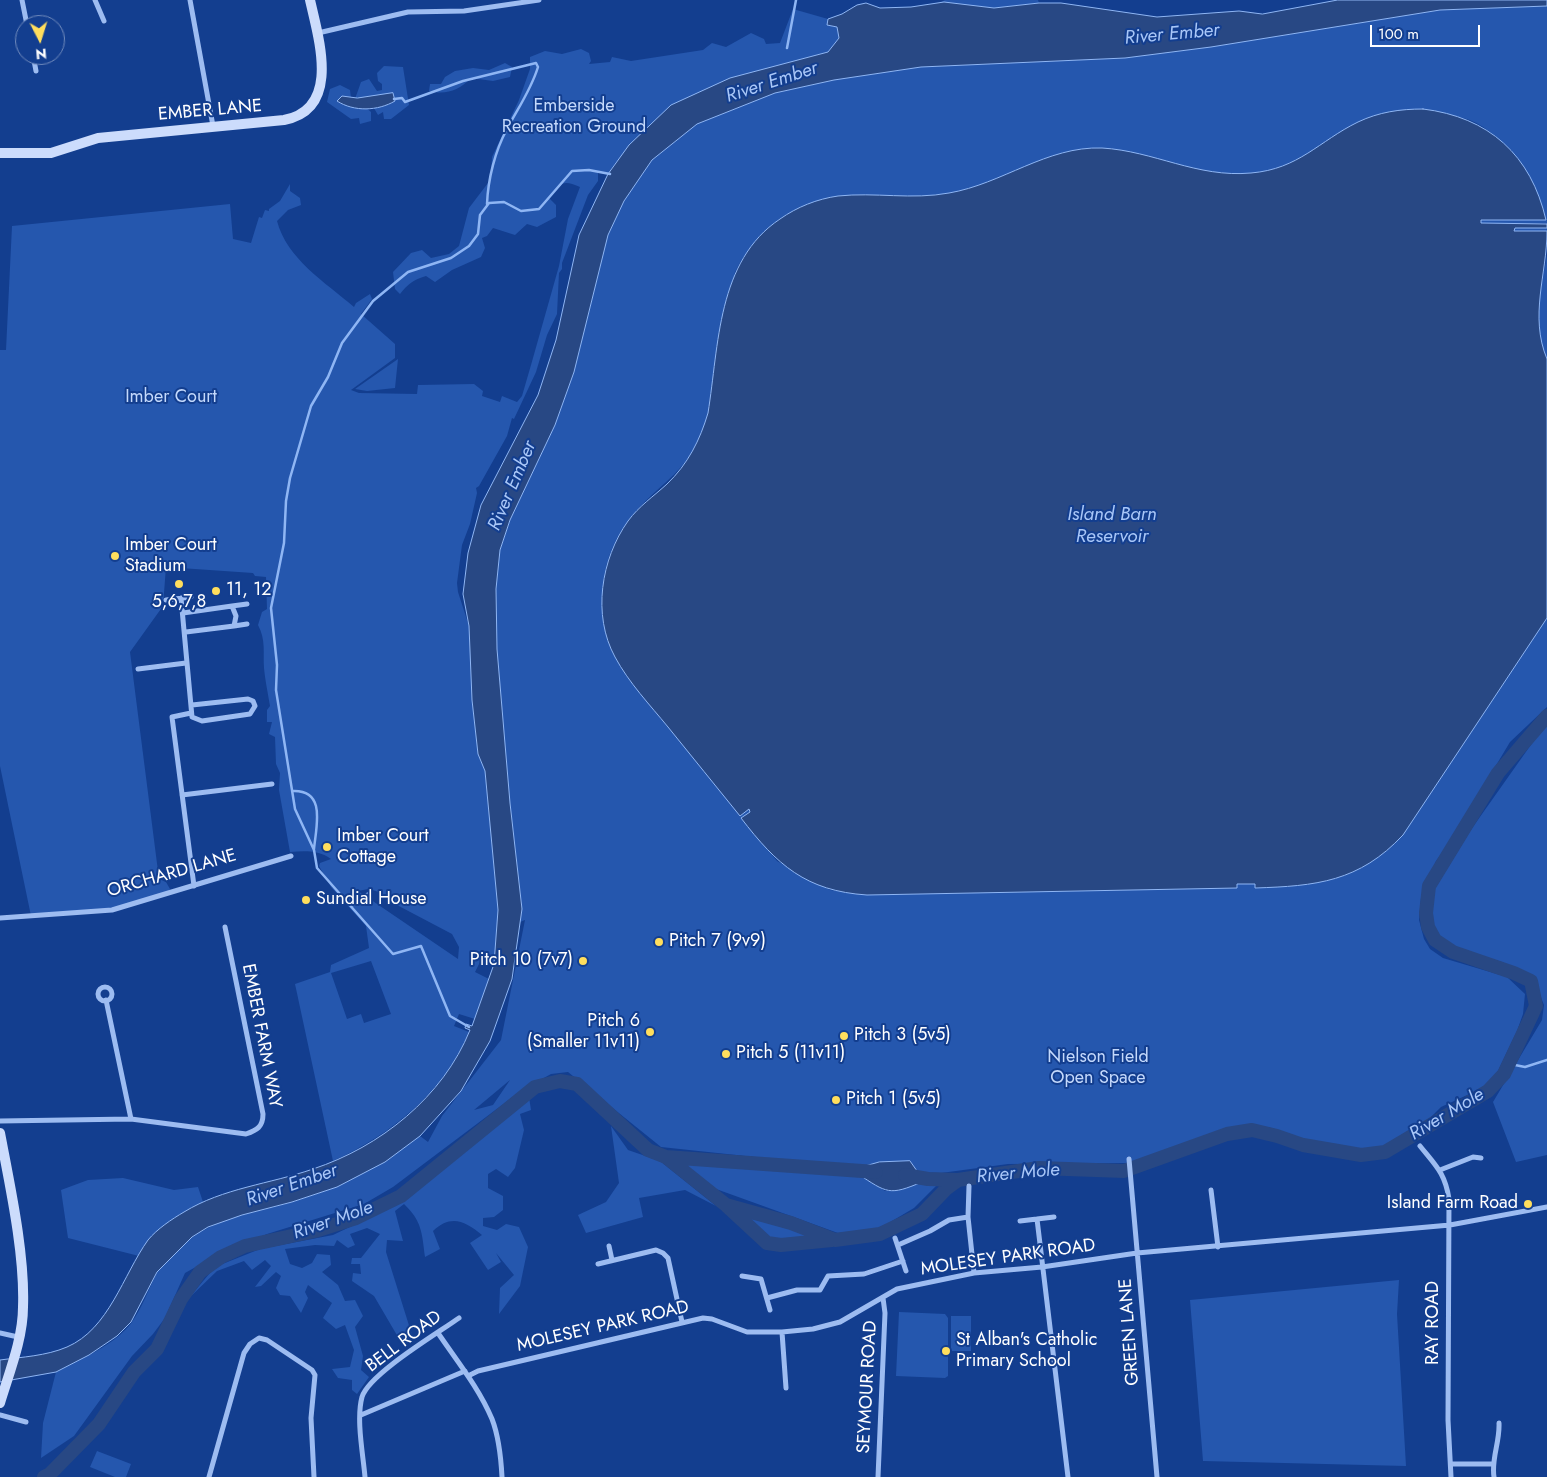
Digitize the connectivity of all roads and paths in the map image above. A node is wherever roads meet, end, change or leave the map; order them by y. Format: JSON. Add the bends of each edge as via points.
{"nodes":[{"id":1,"x":24,"y":0,"type":"edge"},
{"id":2,"x":95,"y":0,"type":"edge"},
{"id":3,"x":190,"y":0,"type":"edge"},
{"id":4,"x":310,"y":0,"type":"edge"},
{"id":5,"x":539,"y":0,"type":"edge"},
{"id":6,"x":26,"y":15,"type":"edge"},
{"id":7,"x":104,"y":21,"type":"dead end"},
{"id":8,"x":318,"y":32,"type":"junction"},
{"id":9,"x":35,"y":65,"type":"edge"},
{"id":10,"x":36,"y":71,"type":"dead end"},
{"id":11,"x":213,"y":127,"type":"junction"},
{"id":12,"x":0,"y":153,"type":"edge"},
{"id":13,"x":191,"y":597,"type":"dead end"},
{"id":14,"x":181,"y":598,"type":"junction"},
{"id":15,"x":166,"y":600,"type":"dead end"},
{"id":16,"x":247,"y":604,"type":"dead end"},
{"id":17,"x":232,"y":606,"type":"junction"},
{"id":18,"x":183,"y":613,"type":"junction"},
{"id":19,"x":247,"y":624,"type":"dead end"},
{"id":20,"x":234,"y":626,"type":"junction"},
{"id":21,"x":186,"y":632,"type":"junction"},
{"id":22,"x":186,"y":663,"type":"junction"},
{"id":23,"x":138,"y":669,"type":"dead end"},
{"id":24,"x":192,"y":705,"type":"junction"},
{"id":25,"x":191,"y":713,"type":"junction"},
{"id":26,"x":272,"y":784,"type":"dead end"},
{"id":27,"x":182,"y":795,"type":"junction"},
{"id":28,"x":291,"y":856,"type":"dead end"},
{"id":29,"x":194,"y":886,"type":"junction"},
{"id":30,"x":0,"y":918,"type":"edge"},
{"id":31,"x":225,"y":927,"type":"dead end"},
{"id":32,"x":106,"y":1000,"type":"dead end"},
{"id":33,"x":131,"y":1119,"type":"junction"},
{"id":34,"x":0,"y":1121,"type":"edge"},
{"id":35,"x":0,"y":1133,"type":"edge"},
{"id":36,"x":1420,"y":1146,"type":"dead end"},
{"id":37,"x":1481,"y":1158,"type":"dead end"},
{"id":38,"x":1129,"y":1161,"type":"dead end"},
{"id":39,"x":1440,"y":1170,"type":"junction"},
{"id":40,"x":969,"y":1186,"type":"dead end"},
{"id":41,"x":1211,"y":1190,"type":"dead end"},
{"id":42,"x":1547,"y":1207,"type":"edge"},
{"id":43,"x":968,"y":1217,"type":"junction"},
{"id":44,"x":1054,"y":1217,"type":"dead end"},
{"id":45,"x":1037,"y":1218,"type":"junction"},
{"id":46,"x":1020,"y":1220,"type":"dead end"},
{"id":47,"x":1450,"y":1225,"type":"junction"},
{"id":48,"x":895,"y":1238,"type":"dead end"},
{"id":49,"x":898,"y":1245,"type":"junction"},
{"id":50,"x":609,"y":1246,"type":"dead end"},
{"id":51,"x":1218,"y":1247,"type":"junction"},
{"id":52,"x":1137,"y":1253,"type":"junction"},
{"id":53,"x":612,"y":1260,"type":"junction"},
{"id":54,"x":903,"y":1261,"type":"junction"},
{"id":55,"x":598,"y":1264,"type":"dead end"},
{"id":56,"x":1042,"y":1267,"type":"junction"},
{"id":57,"x":906,"y":1270,"type":"dead end"},
{"id":58,"x":974,"y":1273,"type":"junction"},
{"id":59,"x":742,"y":1276,"type":"dead end"},
{"id":60,"x":767,"y":1298,"type":"junction"},
{"id":61,"x":883,"y":1298,"type":"junction"},
{"id":62,"x":770,"y":1310,"type":"dead end"},
{"id":63,"x":459,"y":1318,"type":"dead end"},
{"id":64,"x":682,"y":1322,"type":"junction"},
{"id":65,"x":782,"y":1332,"type":"junction"},
{"id":66,"x":0,"y":1333,"type":"edge"},
{"id":67,"x":438,"y":1333,"type":"junction"},
{"id":68,"x":18,"y":1337,"type":"junction"},
{"id":69,"x":467,"y":1373,"type":"junction"},
{"id":70,"x":786,"y":1388,"type":"dead end"},
{"id":71,"x":0,"y":1403,"type":"edge"},
{"id":72,"x":0,"y":1415,"type":"edge"},
{"id":73,"x":361,"y":1415,"type":"junction"},
{"id":74,"x":26,"y":1422,"type":"dead end"},
{"id":75,"x":1499,"y":1423,"type":"dead end"},
{"id":76,"x":1451,"y":1464,"type":"junction"},
{"id":77,"x":1492,"y":1464,"type":"junction"},
{"id":78,"x":209,"y":1477,"type":"edge"},
{"id":79,"x":314,"y":1477,"type":"edge"},
{"id":80,"x":365,"y":1477,"type":"edge"},
{"id":81,"x":502,"y":1477,"type":"edge"},
{"id":82,"x":878,"y":1477,"type":"edge"},
{"id":83,"x":1068,"y":1477,"type":"edge"},
{"id":84,"x":1157,"y":1477,"type":"edge"},
{"id":85,"x":1450,"y":1477,"type":"edge"},
{"id":86,"x":1494,"y":1477,"type":"edge"}],
"edges":[{"from":1,"to":6,"type":"street"},
{"from":2,"to":7,"type":"street"},
{"from":3,"to":11,"type":"street"},
{"from":4,"to":8,"type":"main road","name":"EMBER LANE"},
{"from":5,"to":8,"type":"street","via":[[464,10],[408,12]]},
{"from":8,"to":11,"type":"main road","name":"EMBER LANE","via":[[320,89],[306,113],[284,120]]},
{"from":9,"to":10,"type":"street"},
{"from":11,"to":12,"type":"main road","name":"EMBER LANE","via":[[98,138],[51,153]]},
{"from":13,"to":14,"type":"street"},
{"from":14,"to":15,"type":"street"},
{"from":14,"to":18,"type":"street"},
{"from":16,"to":17,"type":"street"},
{"from":17,"to":18,"type":"street"},
{"from":17,"to":20,"type":"street","via":[[236,616]]},
{"from":18,"to":21,"type":"street"},
{"from":19,"to":20,"type":"street"},
{"from":20,"to":21,"type":"street"},
{"from":21,"to":22,"type":"street"},
{"from":22,"to":23,"type":"street"},
{"from":22,"to":24,"type":"street"},
{"from":24,"to":25,"type":"street"},
{"from":24,"to":25,"type":"street","via":[[248,698],[255,706],[250,714],[202,721],[192,717]]},
{"from":25,"to":27,"type":"street","via":[[172,717]]},
{"from":26,"to":27,"type":"street"},
{"from":27,"to":29,"type":"street"},
{"from":28,"to":29,"type":"street","name":"ORCHARD LANE"},
{"from":29,"to":30,"type":"street","name":"ORCHARD LANE","via":[[112,910]]},
{"from":31,"to":33,"type":"street","name":"EMBER FARM WAY","via":[[263,1121],[258,1129],[246,1134]]},
{"from":32,"to":33,"type":"street"},
{"from":33,"to":34,"type":"street","name":"EMBER FARM WAY"},
{"from":35,"to":68,"type":"main road","via":[[22,1273],[24,1307]]},
{"from":36,"to":39,"type":"street","name":"RAY ROAD"},
{"from":37,"to":39,"type":"street","via":[[1473,1157]]},
{"from":38,"to":52,"type":"street","name":"GREEN LANE"},
{"from":39,"to":47,"type":"street","name":"RAY ROAD","via":[[1447,1184]]},
{"from":40,"to":43,"type":"street"},
{"from":41,"to":51,"type":"street"},
{"from":42,"to":47,"type":"street"},
{"from":43,"to":49,"type":"street","via":[[949,1220]]},
{"from":43,"to":58,"type":"street"},
{"from":44,"to":45,"type":"street"},
{"from":45,"to":46,"type":"street"},
{"from":45,"to":56,"type":"street"},
{"from":47,"to":51,"type":"street","name":"MOLESEY PARK ROAD"},
{"from":47,"to":76,"type":"street","name":"RAY ROAD","via":[[1448,1420]]},
{"from":48,"to":49,"type":"street"},
{"from":49,"to":54,"type":"street"},
{"from":50,"to":53,"type":"street"},
{"from":51,"to":52,"type":"street","name":"MOLESEY PARK ROAD"},
{"from":52,"to":56,"type":"street","name":"MOLESEY PARK ROAD"},
{"from":52,"to":84,"type":"street","name":"GREEN LANE"},
{"from":53,"to":55,"type":"street"},
{"from":53,"to":64,"type":"street","via":[[656,1250],[663,1253],[668,1258]]},
{"from":54,"to":57,"type":"street"},
{"from":54,"to":60,"type":"street","via":[[864,1274],[828,1276],[820,1290],[797,1290]]},
{"from":56,"to":58,"type":"street","name":"MOLESEY PARK ROAD"},
{"from":56,"to":83,"type":"street"},
{"from":58,"to":61,"type":"street","name":"MOLESEY PARK ROAD","via":[[897,1289]]},
{"from":59,"to":60,"type":"street","via":[[760,1279]]},
{"from":60,"to":62,"type":"street"},
{"from":61,"to":65,"type":"street","name":"MOLESEY PARK ROAD","via":[[840,1322]]},
{"from":61,"to":82,"type":"street","name":"SEYMOUR ROAD"},
{"from":63,"to":67,"type":"street","name":"BELL ROAD"},
{"from":64,"to":65,"type":"street","name":"MOLESEY PARK ROAD","via":[[712,1319],[747,1332]]},
{"from":64,"to":69,"type":"street","name":"MOLESEY PARK ROAD"},
{"from":65,"to":70,"type":"street"},
{"from":66,"to":68,"type":"street"},
{"from":67,"to":69,"type":"street"},
{"from":67,"to":73,"type":"street","name":"BELL ROAD","via":[[368,1386],[362,1397]]},
{"from":68,"to":71,"type":"main road"},
{"from":69,"to":73,"type":"street","name":"MOLESEY PARK ROAD"},
{"from":69,"to":81,"type":"street","via":[[492,1420],[500,1451]]},
{"from":72,"to":74,"type":"street"},
{"from":73,"to":80,"type":"street","name":"BELL ROAD"},
{"from":75,"to":77,"type":"street","via":[[1500,1438]]},
{"from":76,"to":77,"type":"street"},
{"from":76,"to":85,"type":"street","name":"RAY ROAD"},
{"from":77,"to":86,"type":"street"},
{"from":78,"to":79,"type":"street","via":[[244,1353],[259,1338],[312,1370],[314,1375],[311,1418]]}]}
